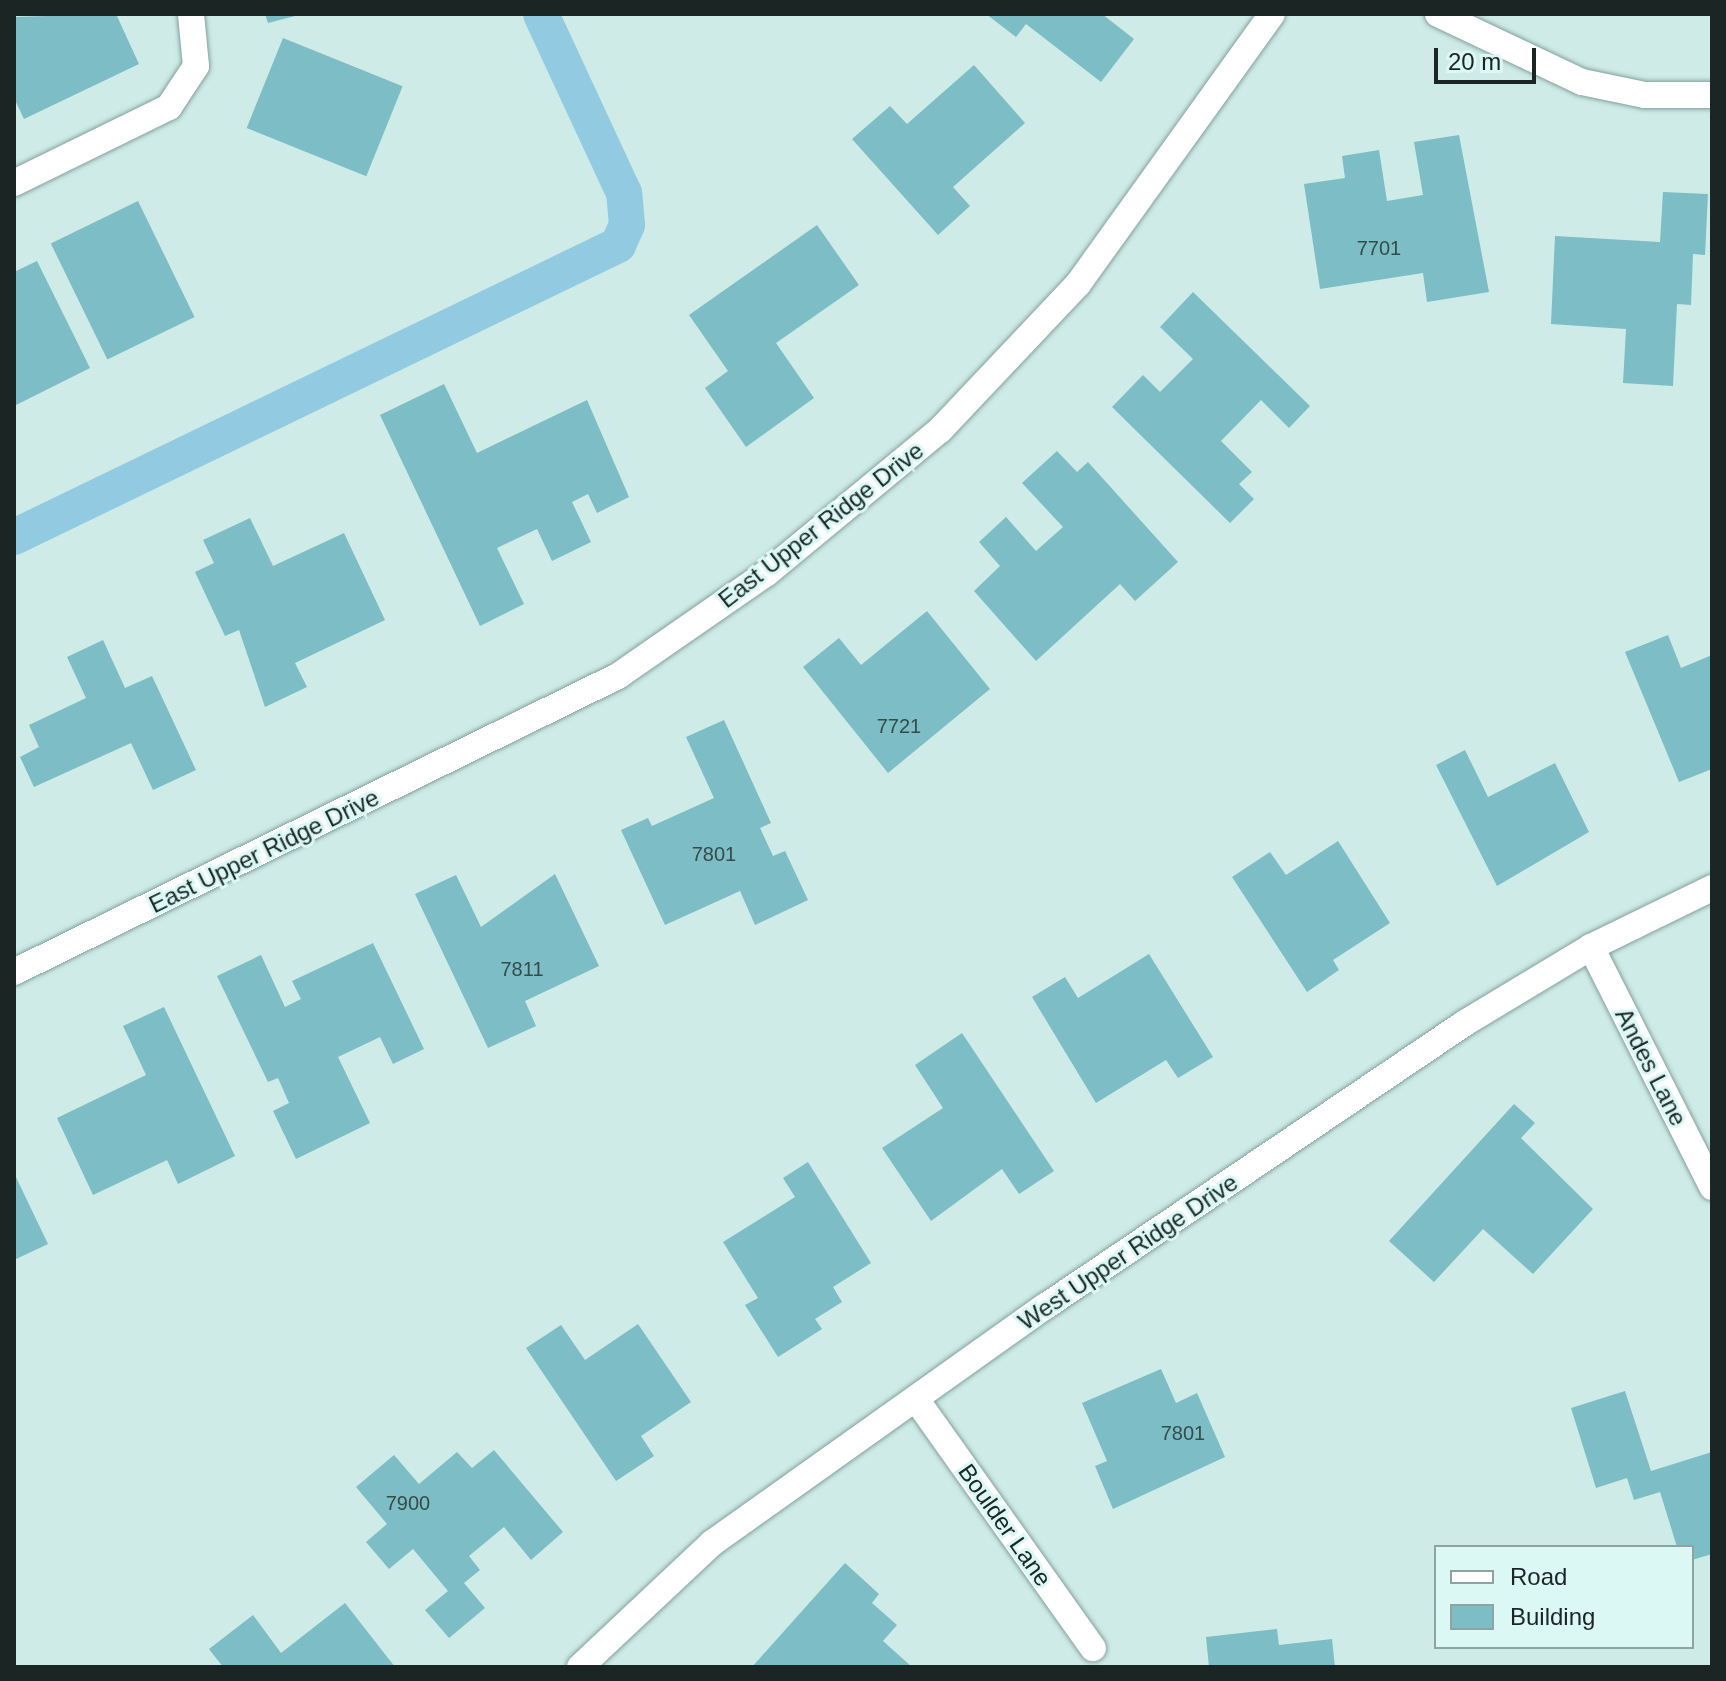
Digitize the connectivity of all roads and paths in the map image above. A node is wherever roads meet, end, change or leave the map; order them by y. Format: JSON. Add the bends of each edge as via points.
{"nodes":[{"id":1,"x":191,"y":14,"type":"edge"},
{"id":2,"x":1272,"y":14,"type":"edge"},
{"id":3,"x":1438,"y":14,"type":"edge"},
{"id":4,"x":1712,"y":95,"type":"edge"},
{"id":5,"x":14,"y":183,"type":"edge"},
{"id":6,"x":1712,"y":888,"type":"edge"},
{"id":7,"x":1591,"y":947,"type":"junction"},
{"id":8,"x":14,"y":972,"type":"edge"},
{"id":9,"x":1712,"y":1187,"type":"edge"},
{"id":10,"x":918,"y":1402,"type":"junction"},
{"id":11,"x":1093,"y":1648,"type":"dead end"},
{"id":12,"x":580,"y":1667,"type":"edge"}],
"edges":[{"from":1,"to":5,"type":"street","via":[[196,66],[169,107]]},
{"from":2,"to":8,"type":"street","name":"East Upper Ridge Drive","via":[[1078,284],[940,430],[767,573],[618,676]]},
{"from":3,"to":4,"type":"street","via":[[1582,82],[1645,95]]},
{"from":6,"to":7,"type":"street","name":"West Upper Ridge Drive"},
{"from":7,"to":9,"type":"street","name":"Andes Lane"},
{"from":7,"to":10,"type":"street","name":"West Upper Ridge Drive","via":[[1046,1306]]},
{"from":10,"to":11,"type":"street","name":"Boulder Lane"},
{"from":10,"to":12,"type":"street","name":"West Upper Ridge Drive","via":[[712,1543]]}]}
